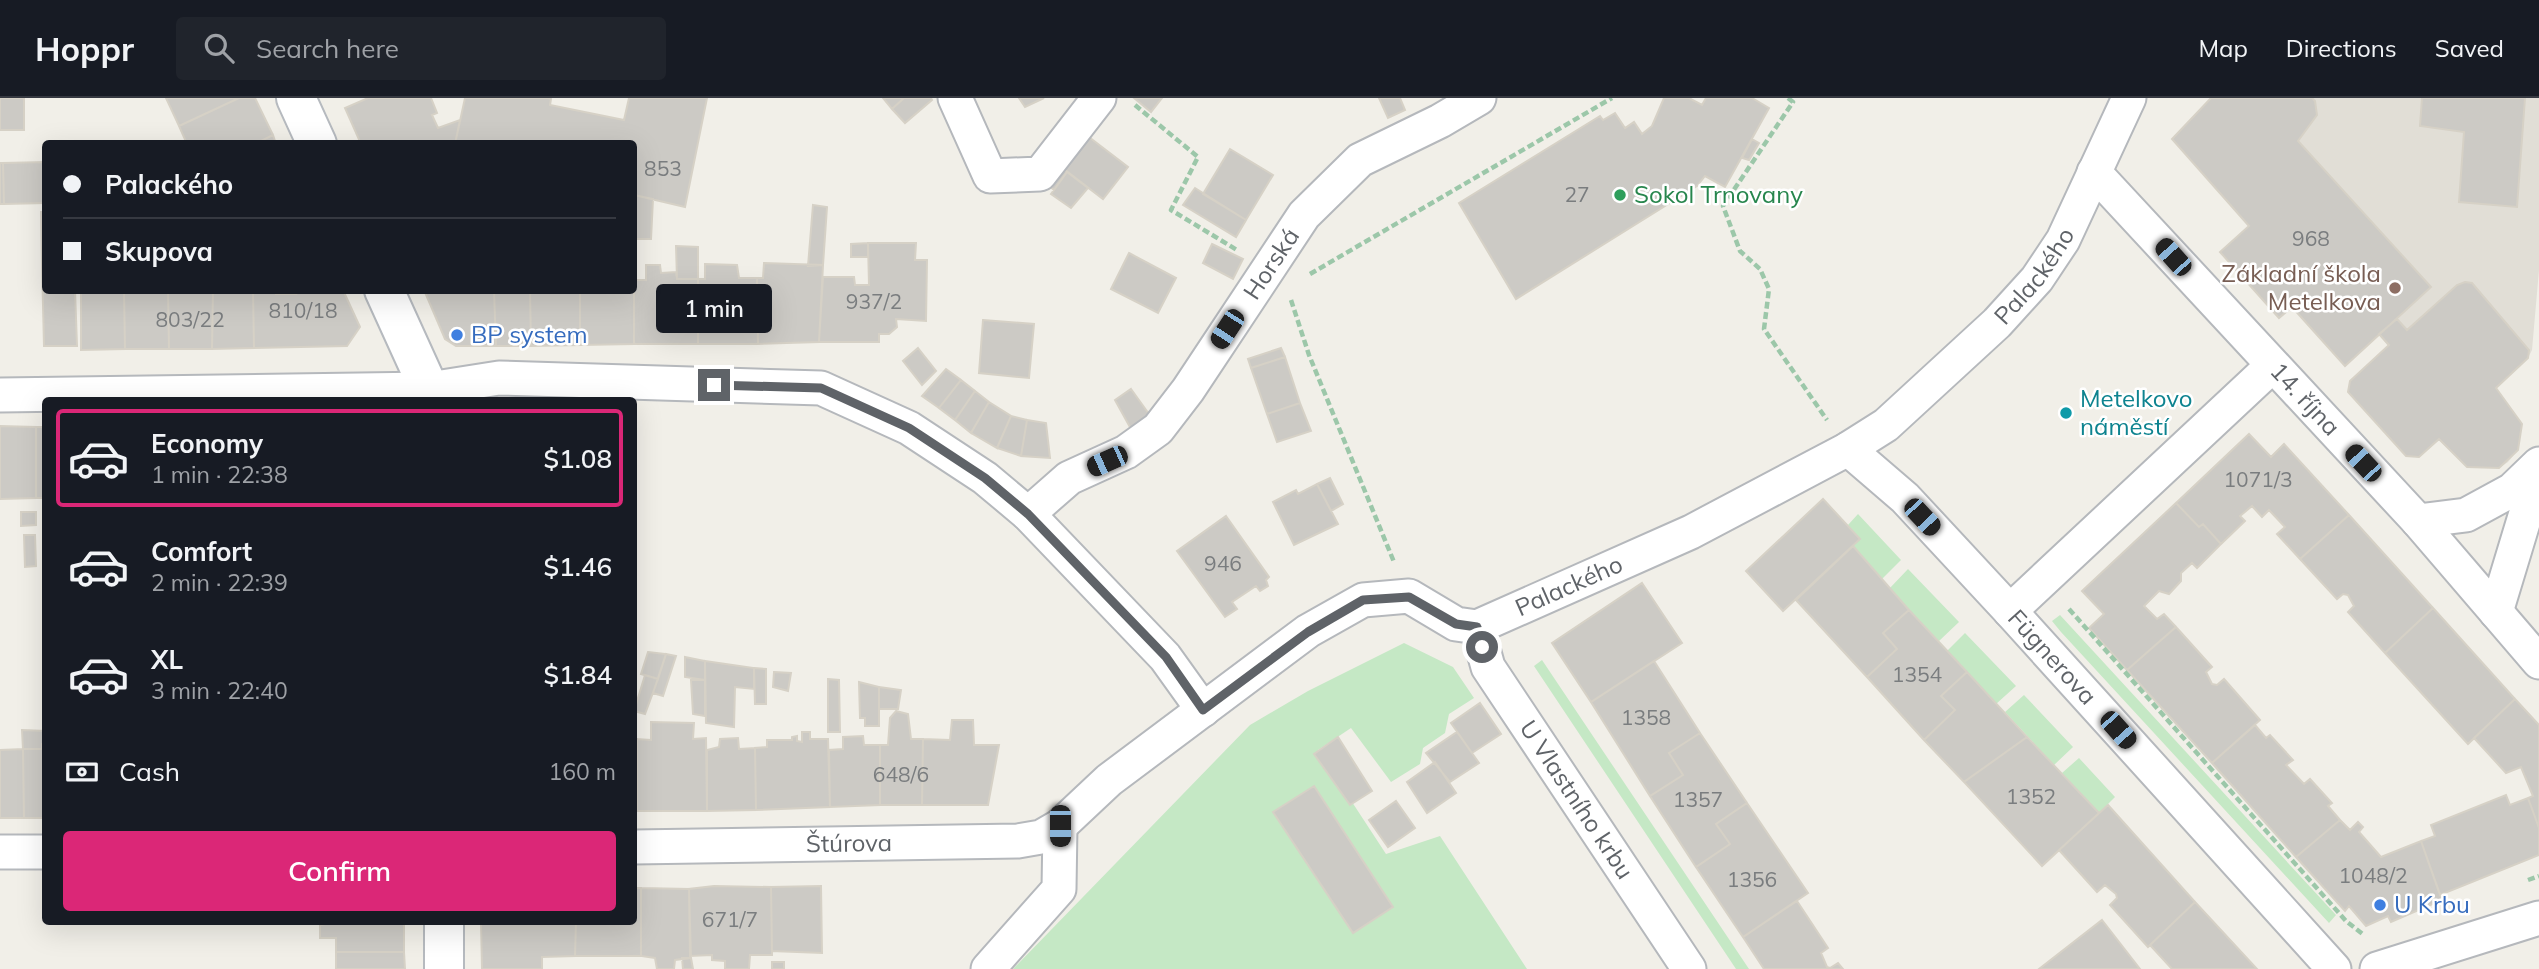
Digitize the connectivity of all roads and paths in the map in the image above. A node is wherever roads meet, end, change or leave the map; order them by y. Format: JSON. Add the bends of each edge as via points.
{"nodes":[{"id":1,"x":296,"y":98,"type":"edge"},
{"id":2,"x":954,"y":98,"type":"edge"},
{"id":3,"x":1099,"y":98,"type":"edge"},
{"id":4,"x":1479,"y":98,"type":"edge"},
{"id":5,"x":1612,"y":98,"type":"edge"},
{"id":6,"x":1788,"y":98,"type":"edge"},
{"id":7,"x":2129,"y":98,"type":"edge"},
{"id":8,"x":315,"y":140,"type":"edge"},
{"id":9,"x":2094,"y":172,"type":"junction"},
{"id":10,"x":1268,"y":268,"type":"junction"},
{"id":11,"x":386,"y":294,"type":"edge"},
{"id":12,"x":2272,"y":366,"type":"junction"},
{"id":13,"x":1801,"y":386,"type":"dead end"},
{"id":14,"x":430,"y":395,"type":"edge"},
{"id":15,"x":0,"y":396,"type":"edge"},
{"id":16,"x":1848,"y":449,"type":"junction"},
{"id":17,"x":2539,"y":464,"type":"edge"},
{"id":18,"x":2539,"y":470,"type":"edge"},
{"id":19,"x":1028,"y":514,"type":"junction"},
{"id":20,"x":2418,"y":521,"type":"junction"},
{"id":21,"x":2069,"y":609,"type":"dead end"},
{"id":22,"x":2010,"y":611,"type":"junction"},
{"id":23,"x":2496,"y":612,"type":"junction"},
{"id":24,"x":1477,"y":627,"type":"junction"},
{"id":25,"x":2539,"y":662,"type":"edge"},
{"id":26,"x":1203,"y":710,"type":"junction"},
{"id":27,"x":1060,"y":826,"type":"junction"},
{"id":28,"x":637,"y":847,"type":"edge"},
{"id":29,"x":0,"y":852,"type":"edge"},
{"id":30,"x":42,"y":852,"type":"edge"},
{"id":31,"x":2539,"y":876,"type":"edge"},
{"id":32,"x":2527,"y":881,"type":"dead end"},
{"id":33,"x":2539,"y":918,"type":"edge"},
{"id":34,"x":444,"y":925,"type":"edge"},
{"id":35,"x":2374,"y":953,"type":"edge"},
{"id":36,"x":444,"y":969,"type":"edge"},
{"id":37,"x":988,"y":969,"type":"edge"},
{"id":38,"x":1689,"y":969,"type":"edge"},
{"id":39,"x":2334,"y":969,"type":"edge"}],
"edges":[{"from":1,"to":8,"type":"street"},
{"from":2,"to":3,"type":"street","via":[[990,176],[1040,174]]},
{"from":4,"to":10,"type":"street","name":"Horská","via":[[1360,160],[1304,215]]},
{"from":5,"to":10,"type":"path","via":[[1301,279]]},
{"from":6,"to":13,"type":"path","via":[[1793,102],[1723,206],[1740,251],[1760,268],[1769,289],[1764,329]]},
{"from":7,"to":9,"type":"street","name":"Palackého"},
{"from":9,"to":12,"type":"street","name":"14. října"},
{"from":9,"to":16,"type":"street","name":"Palackého","via":[[2063,240],[2029,288],[1886,425]]},
{"from":10,"to":19,"type":"street","name":"Horská","via":[[1158,429],[1126,452],[1069,478]]},
{"from":11,"to":14,"type":"street"},
{"from":12,"to":20,"type":"street","name":"14. října"},
{"from":12,"to":22,"type":"street"},
{"from":14,"to":15,"type":"street"},
{"from":14,"to":19,"type":"street","via":[[499,378],[821,388],[909,428],[985,478]]},
{"from":16,"to":22,"type":"street","name":"Fügnerova","via":[[1905,498]]},
{"from":16,"to":24,"type":"street","name":"Palackého","via":[[1691,532]]},
{"from":17,"to":20,"type":"street","via":[[2512,489],[2466,515]]},
{"from":18,"to":23,"type":"street"},
{"from":19,"to":26,"type":"street","via":[[1166,657]]},
{"from":20,"to":23,"type":"street","name":"14. října"},
{"from":21,"to":35,"type":"path"},
{"from":22,"to":39,"type":"street","name":"Fügnerova"},
{"from":23,"to":25,"type":"street","name":"14. října"},
{"from":24,"to":26,"type":"street","via":[[1456,624],[1409,597],[1363,600],[1308,632]]},
{"from":24,"to":38,"type":"street","name":"U Vlastního krbu","via":[[1488,667]]},
{"from":26,"to":27,"type":"street","via":[[1109,780]]},
{"from":27,"to":28,"type":"street","name":"Štúrova","via":[[1041,837],[1018,841]]},
{"from":27,"to":37,"type":"street","via":[[1059,889]]},
{"from":29,"to":30,"type":"street"},
{"from":31,"to":32,"type":"path"},
{"from":33,"to":35,"type":"street"},
{"from":34,"to":36,"type":"street"}]}
